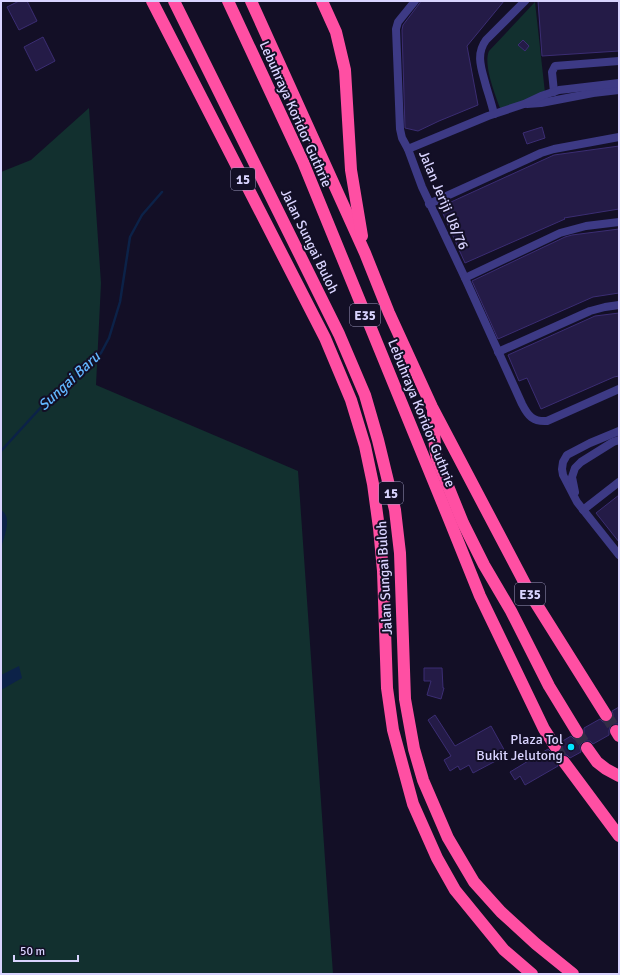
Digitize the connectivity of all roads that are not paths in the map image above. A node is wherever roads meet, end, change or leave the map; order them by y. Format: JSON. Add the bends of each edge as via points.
{"nodes":[{"id":1,"x":152,"y":1,"type":"edge"},
{"id":2,"x":174,"y":1,"type":"edge"},
{"id":3,"x":228,"y":1,"type":"edge"},
{"id":4,"x":251,"y":1,"type":"edge"},
{"id":5,"x":322,"y":1,"type":"edge"},
{"id":6,"x":415,"y":1,"type":"edge"},
{"id":7,"x":525,"y":1,"type":"edge"},
{"id":8,"x":619,"y":61,"type":"edge"},
{"id":9,"x":619,"y":83,"type":"edge"},
{"id":10,"x":619,"y":90,"type":"edge"},
{"id":11,"x":554,"y":92,"type":"junction"},
{"id":12,"x":524,"y":104,"type":"junction"},
{"id":13,"x":494,"y":114,"type":"junction"},
{"id":14,"x":619,"y":137,"type":"edge"},
{"id":15,"x":408,"y":149,"type":"junction"},
{"id":16,"x":429,"y":204,"type":"junction"},
{"id":17,"x":619,"y":222,"type":"edge"},
{"id":18,"x":365,"y":253,"type":"junction"},
{"id":19,"x":465,"y":278,"type":"junction"},
{"id":20,"x":619,"y":305,"type":"edge"},
{"id":21,"x":498,"y":352,"type":"junction"},
{"id":22,"x":619,"y":389,"type":"edge"},
{"id":23,"x":432,"y":407,"type":"junction"},
{"id":24,"x":619,"y":431,"type":"edge"},
{"id":25,"x":619,"y":440,"type":"edge"},
{"id":26,"x":619,"y":482,"type":"edge"},
{"id":27,"x":577,"y":502,"type":"junction"},
{"id":28,"x":583,"y":510,"type":"junction"},
{"id":29,"x":619,"y":555,"type":"edge"},
{"id":30,"x":606,"y":715,"type":"tunnel mouth"},
{"id":31,"x":577,"y":732,"type":"tunnel mouth"},
{"id":32,"x":555,"y":746,"type":"tunnel mouth"},
{"id":33,"x":586,"y":748,"type":"tunnel mouth"},
{"id":34,"x":564,"y":762,"type":"tunnel mouth"},
{"id":35,"x":619,"y":776,"type":"edge"},
{"id":36,"x":619,"y":836,"type":"edge"},
{"id":37,"x":532,"y":974,"type":"edge"},
{"id":38,"x":573,"y":974,"type":"edge"}],
"edges":[{"from":1,"to":37,"type":"highway","name":"Jalan Sungai Buloh","number":"15","via":[[325,338],[351,400],[366,446],[379,528],[387,688],[392,730],[413,804],[437,858],[455,890],[504,950]]},
{"from":2,"to":38,"type":"highway","name":"Jalan Sungai Buloh","number":"15","via":[[339,334],[365,395],[395,510],[400,553],[405,699],[414,749],[423,780],[448,838],[474,882],[501,912]]},
{"from":3,"to":32,"type":"highway","name":"Lebuhraya Koridor Guthrie","number":"E35","via":[[306,169],[480,596],[544,729]]},
{"from":4,"to":18,"type":"highway","name":"Lebuhraya Koridor Guthrie","number":"E35"},
{"from":5,"to":18,"type":"highway","via":[[336,32],[345,70],[351,170]]},
{"from":6,"to":15,"type":"street","via":[[398,22],[396,29],[400,132]]},
{"from":7,"to":13,"type":"street","via":[[486,40],[480,52],[480,66]]},
{"from":8,"to":11,"type":"street","via":[[555,66],[552,72]]},
{"from":9,"to":11,"type":"street","name":"Jalan Jeriji U8/76"},
{"from":10,"to":12,"type":"street","name":"Jalan Jeriji U8/76"},
{"from":11,"to":12,"type":"street","name":"Jalan Jeriji U8/76"},
{"from":12,"to":13,"type":"street","name":"Jalan Jeriji U8/76"},
{"from":13,"to":15,"type":"street","name":"Jalan Jeriji U8/76"},
{"from":14,"to":16,"type":"street","via":[[541,153]]},
{"from":15,"to":16,"type":"street","name":"Jalan Jeriji U8/76"},
{"from":16,"to":19,"type":"street","name":"Jalan Jeriji U8/76"},
{"from":17,"to":19,"type":"street","via":[[586,226],[560,233]]},
{"from":18,"to":23,"type":"highway","name":"Lebuhraya Koridor Guthrie","number":"E35"},
{"from":19,"to":21,"type":"street","name":"Jalan Jeriji U8/76"},
{"from":20,"to":21,"type":"street","via":[[590,311]]},
{"from":21,"to":22,"type":"street","name":"Jalan Jeriji U8/76","via":[[525,410],[536,420],[550,420]]},
{"from":23,"to":30,"type":"highway","name":"Lebuhraya Koridor Guthrie","number":"E35","via":[[532,598]]},
{"from":23,"to":31,"type":"highway","via":[[437,459],[463,523],[549,686]]},
{"from":24,"to":27,"type":"street","via":[[567,455],[563,462],[563,475]]},
{"from":25,"to":27,"type":"street","via":[[575,468],[572,477]]},
{"from":26,"to":28,"type":"street"},
{"from":27,"to":28,"type":"street"},
{"from":28,"to":29,"type":"street"},
{"from":33,"to":35,"type":"highway","via":[[597,762]]},
{"from":34,"to":36,"type":"highway"}]}
